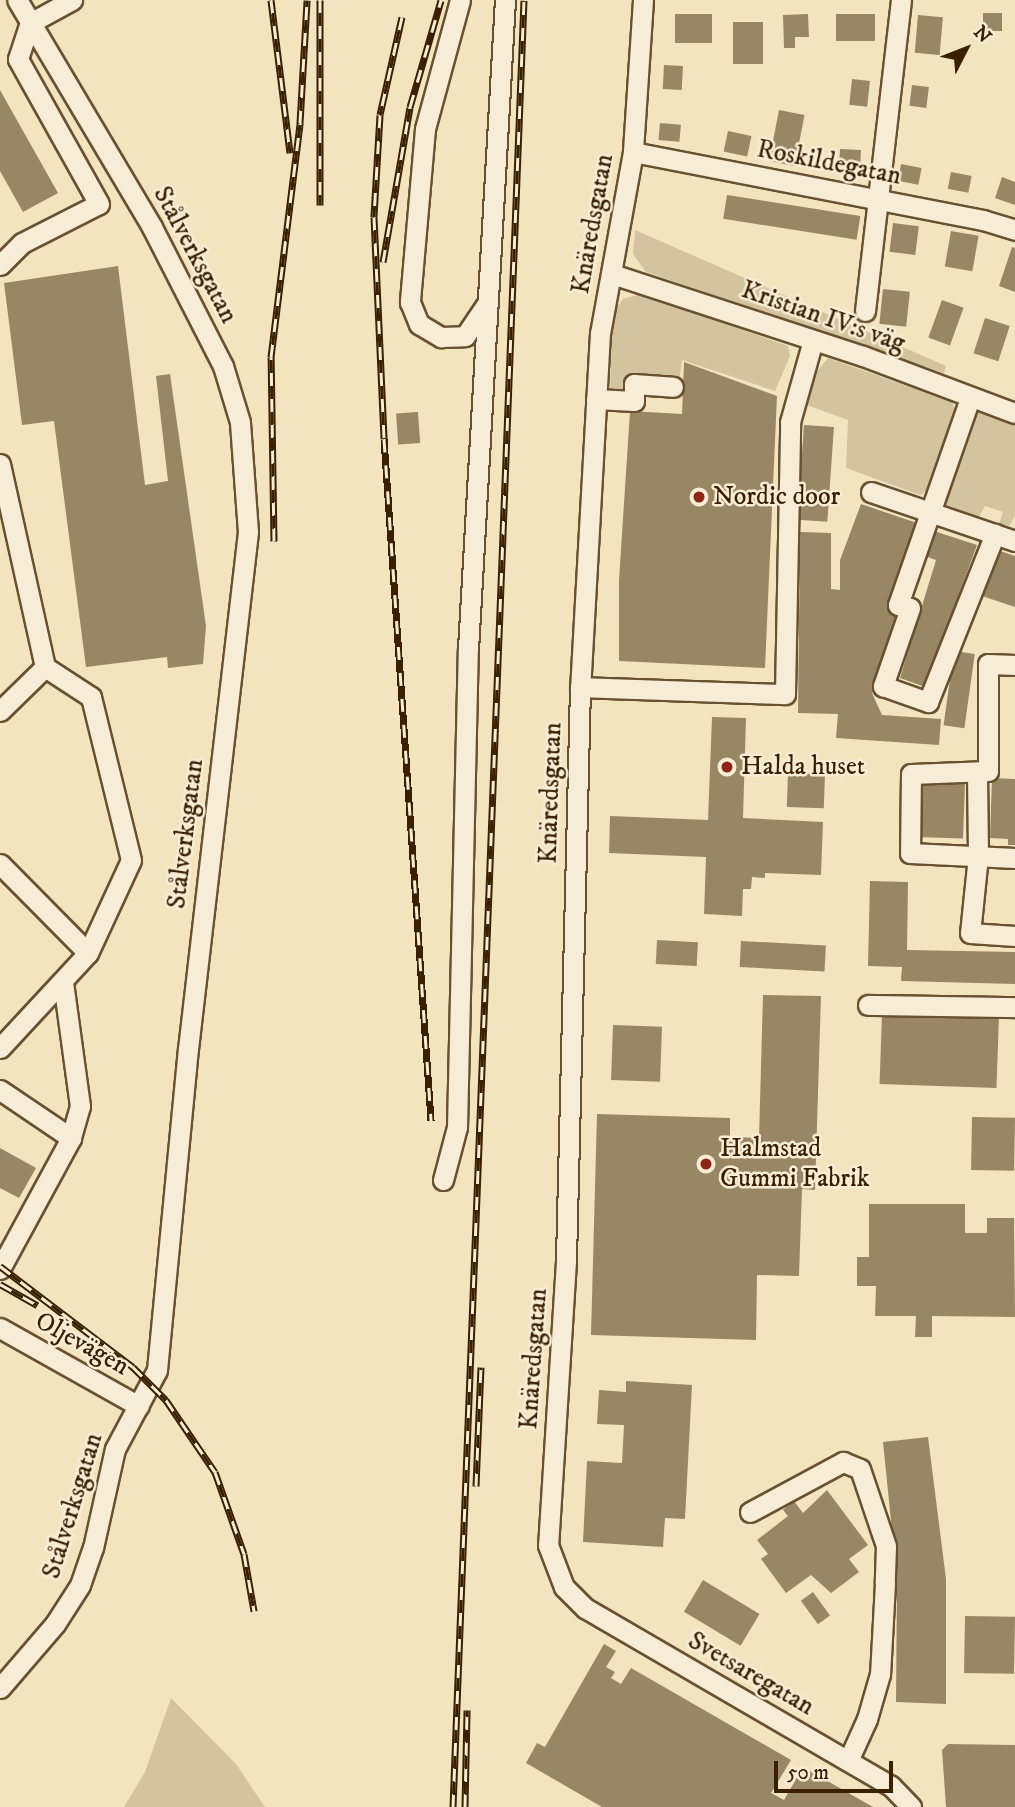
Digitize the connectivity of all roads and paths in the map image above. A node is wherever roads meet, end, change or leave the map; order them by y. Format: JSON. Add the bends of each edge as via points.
{"nodes":[{"id":1,"x":17,"y":0,"type":"edge"},
{"id":2,"x":72,"y":0,"type":"edge"},
{"id":3,"x":460,"y":0,"type":"edge"},
{"id":4,"x":505,"y":0,"type":"edge"},
{"id":5,"x":643,"y":0,"type":"edge"},
{"id":6,"x":901,"y":0,"type":"edge"},
{"id":7,"x":30,"y":23,"type":"junction"},
{"id":8,"x":633,"y":152,"type":"junction"},
{"id":9,"x":877,"y":199,"type":"junction"},
{"id":10,"x":1015,"y":230,"type":"edge"},
{"id":11,"x":0,"y":265,"type":"edge"},
{"id":12,"x":612,"y":274,"type":"junction"},
{"id":13,"x":488,"y":302,"type":"junction"},
{"id":14,"x":865,"y":311,"type":"dead end"},
{"id":15,"x":813,"y":340,"type":"junction"},
{"id":16,"x":673,"y":387,"type":"dead end"},
{"id":17,"x":970,"y":398,"type":"junction"},
{"id":18,"x":596,"y":399,"type":"junction"},
{"id":19,"x":1015,"y":414,"type":"edge"},
{"id":20,"x":0,"y":464,"type":"edge"},
{"id":21,"x":871,"y":492,"type":"dead end"},
{"id":22,"x":929,"y":512,"type":"junction"},
{"id":23,"x":995,"y":534,"type":"junction"},
{"id":24,"x":1015,"y":541,"type":"edge"},
{"id":25,"x":1015,"y":665,"type":"edge"},
{"id":26,"x":45,"y":667,"type":"junction"},
{"id":27,"x":580,"y":687,"type":"junction"},
{"id":28,"x":0,"y":711,"type":"edge"},
{"id":29,"x":977,"y":772,"type":"junction"},
{"id":30,"x":978,"y":856,"type":"junction"},
{"id":31,"x":1015,"y":858,"type":"edge"},
{"id":32,"x":0,"y":864,"type":"edge"},
{"id":33,"x":1015,"y":936,"type":"edge"},
{"id":34,"x":88,"y":953,"type":"junction"},
{"id":35,"x":63,"y":982,"type":"junction"},
{"id":36,"x":868,"y":1005,"type":"dead end"},
{"id":37,"x":1015,"y":1007,"type":"edge"},
{"id":38,"x":0,"y":1048,"type":"edge"},
{"id":39,"x":0,"y":1090,"type":"edge"},
{"id":40,"x":71,"y":1138,"type":"junction"},
{"id":41,"x":443,"y":1180,"type":"dead end"},
{"id":42,"x":0,"y":1269,"type":"edge"},
{"id":43,"x":0,"y":1328,"type":"edge"},
{"id":44,"x":139,"y":1406,"type":"junction"},
{"id":45,"x":750,"y":1512,"type":"dead end"},
{"id":46,"x":564,"y":1587,"type":"joint"},
{"id":47,"x":0,"y":1688,"type":"edge"},
{"id":48,"x":848,"y":1760,"type":"junction"},
{"id":49,"x":911,"y":1807,"type":"edge"}],
"edges":[{"from":1,"to":7,"type":"street","name":"Stålverksgatan"},
{"from":2,"to":7,"type":"street"},
{"from":3,"to":13,"type":"street","via":[[425,129],[410,302],[419,324],[441,337],[465,336]]},
{"from":4,"to":13,"type":"street"},
{"from":5,"to":8,"type":"street","name":"Knäredsgatan"},
{"from":6,"to":9,"type":"street"},
{"from":7,"to":11,"type":"street","via":[[18,58],[99,204],[22,243]]},
{"from":7,"to":44,"type":"street","name":"Stålverksgatan","via":[[199,313],[227,377],[240,422],[247,473],[248,532],[189,1036],[161,1347],[152,1383]]},
{"from":8,"to":9,"type":"street","name":"Roskildegatan"},
{"from":8,"to":12,"type":"street","name":"Knäredsgatan"},
{"from":9,"to":10,"type":"street","name":"Roskildegatan"},
{"from":9,"to":14,"type":"street"},
{"from":12,"to":15,"type":"street","name":"Kristian IV:s väg"},
{"from":12,"to":18,"type":"street","name":"Knäredsgatan","via":[[600,333]]},
{"from":13,"to":41,"type":"street","via":[[468,649],[457,1127]]},
{"from":15,"to":17,"type":"street","name":"Kristian IV:s väg"},
{"from":15,"to":27,"type":"street","via":[[790,422],[785,694]]},
{"from":16,"to":18,"type":"street","via":[[634,384],[634,401]]},
{"from":17,"to":19,"type":"street","name":"Kristian IV:s väg"},
{"from":17,"to":22,"type":"street"},
{"from":18,"to":27,"type":"street","name":"Knäredsgatan"},
{"from":20,"to":26,"type":"street"},
{"from":21,"to":22,"type":"street"},
{"from":22,"to":23,"type":"street"},
{"from":22,"to":23,"type":"street","via":[[898,605],[909,608],[883,686],[928,702]]},
{"from":23,"to":24,"type":"street"},
{"from":25,"to":29,"type":"street","via":[[988,664],[988,771]]},
{"from":26,"to":28,"type":"street"},
{"from":26,"to":34,"type":"street","via":[[91,697],[131,860]]},
{"from":27,"to":46,"type":"street","name":"Knäredsgatan","via":[[566,1261],[548,1545]]},
{"from":29,"to":30,"type":"street"},
{"from":29,"to":30,"type":"street","via":[[911,774],[910,853]]},
{"from":30,"to":31,"type":"street"},
{"from":30,"to":33,"type":"street","via":[[970,933]]},
{"from":32,"to":34,"type":"street"},
{"from":34,"to":35,"type":"street"},
{"from":35,"to":38,"type":"street"},
{"from":35,"to":40,"type":"street","via":[[80,1106]]},
{"from":36,"to":37,"type":"street"},
{"from":39,"to":40,"type":"street"},
{"from":40,"to":42,"type":"street"},
{"from":43,"to":44,"type":"street","name":"Oljevägen"},
{"from":44,"to":47,"type":"street","name":"Stålverksgatan","via":[[115,1449],[80,1585],[55,1625]]},
{"from":45,"to":48,"type":"street","via":[[842,1462],[860,1469],[886,1546],[885,1583],[880,1674],[867,1719]]},
{"from":46,"to":48,"type":"street","name":"Svetsaregatan","via":[[585,1608]]},
{"from":48,"to":49,"type":"street","name":"Svetsaregatan","via":[[891,1786]]}]}
